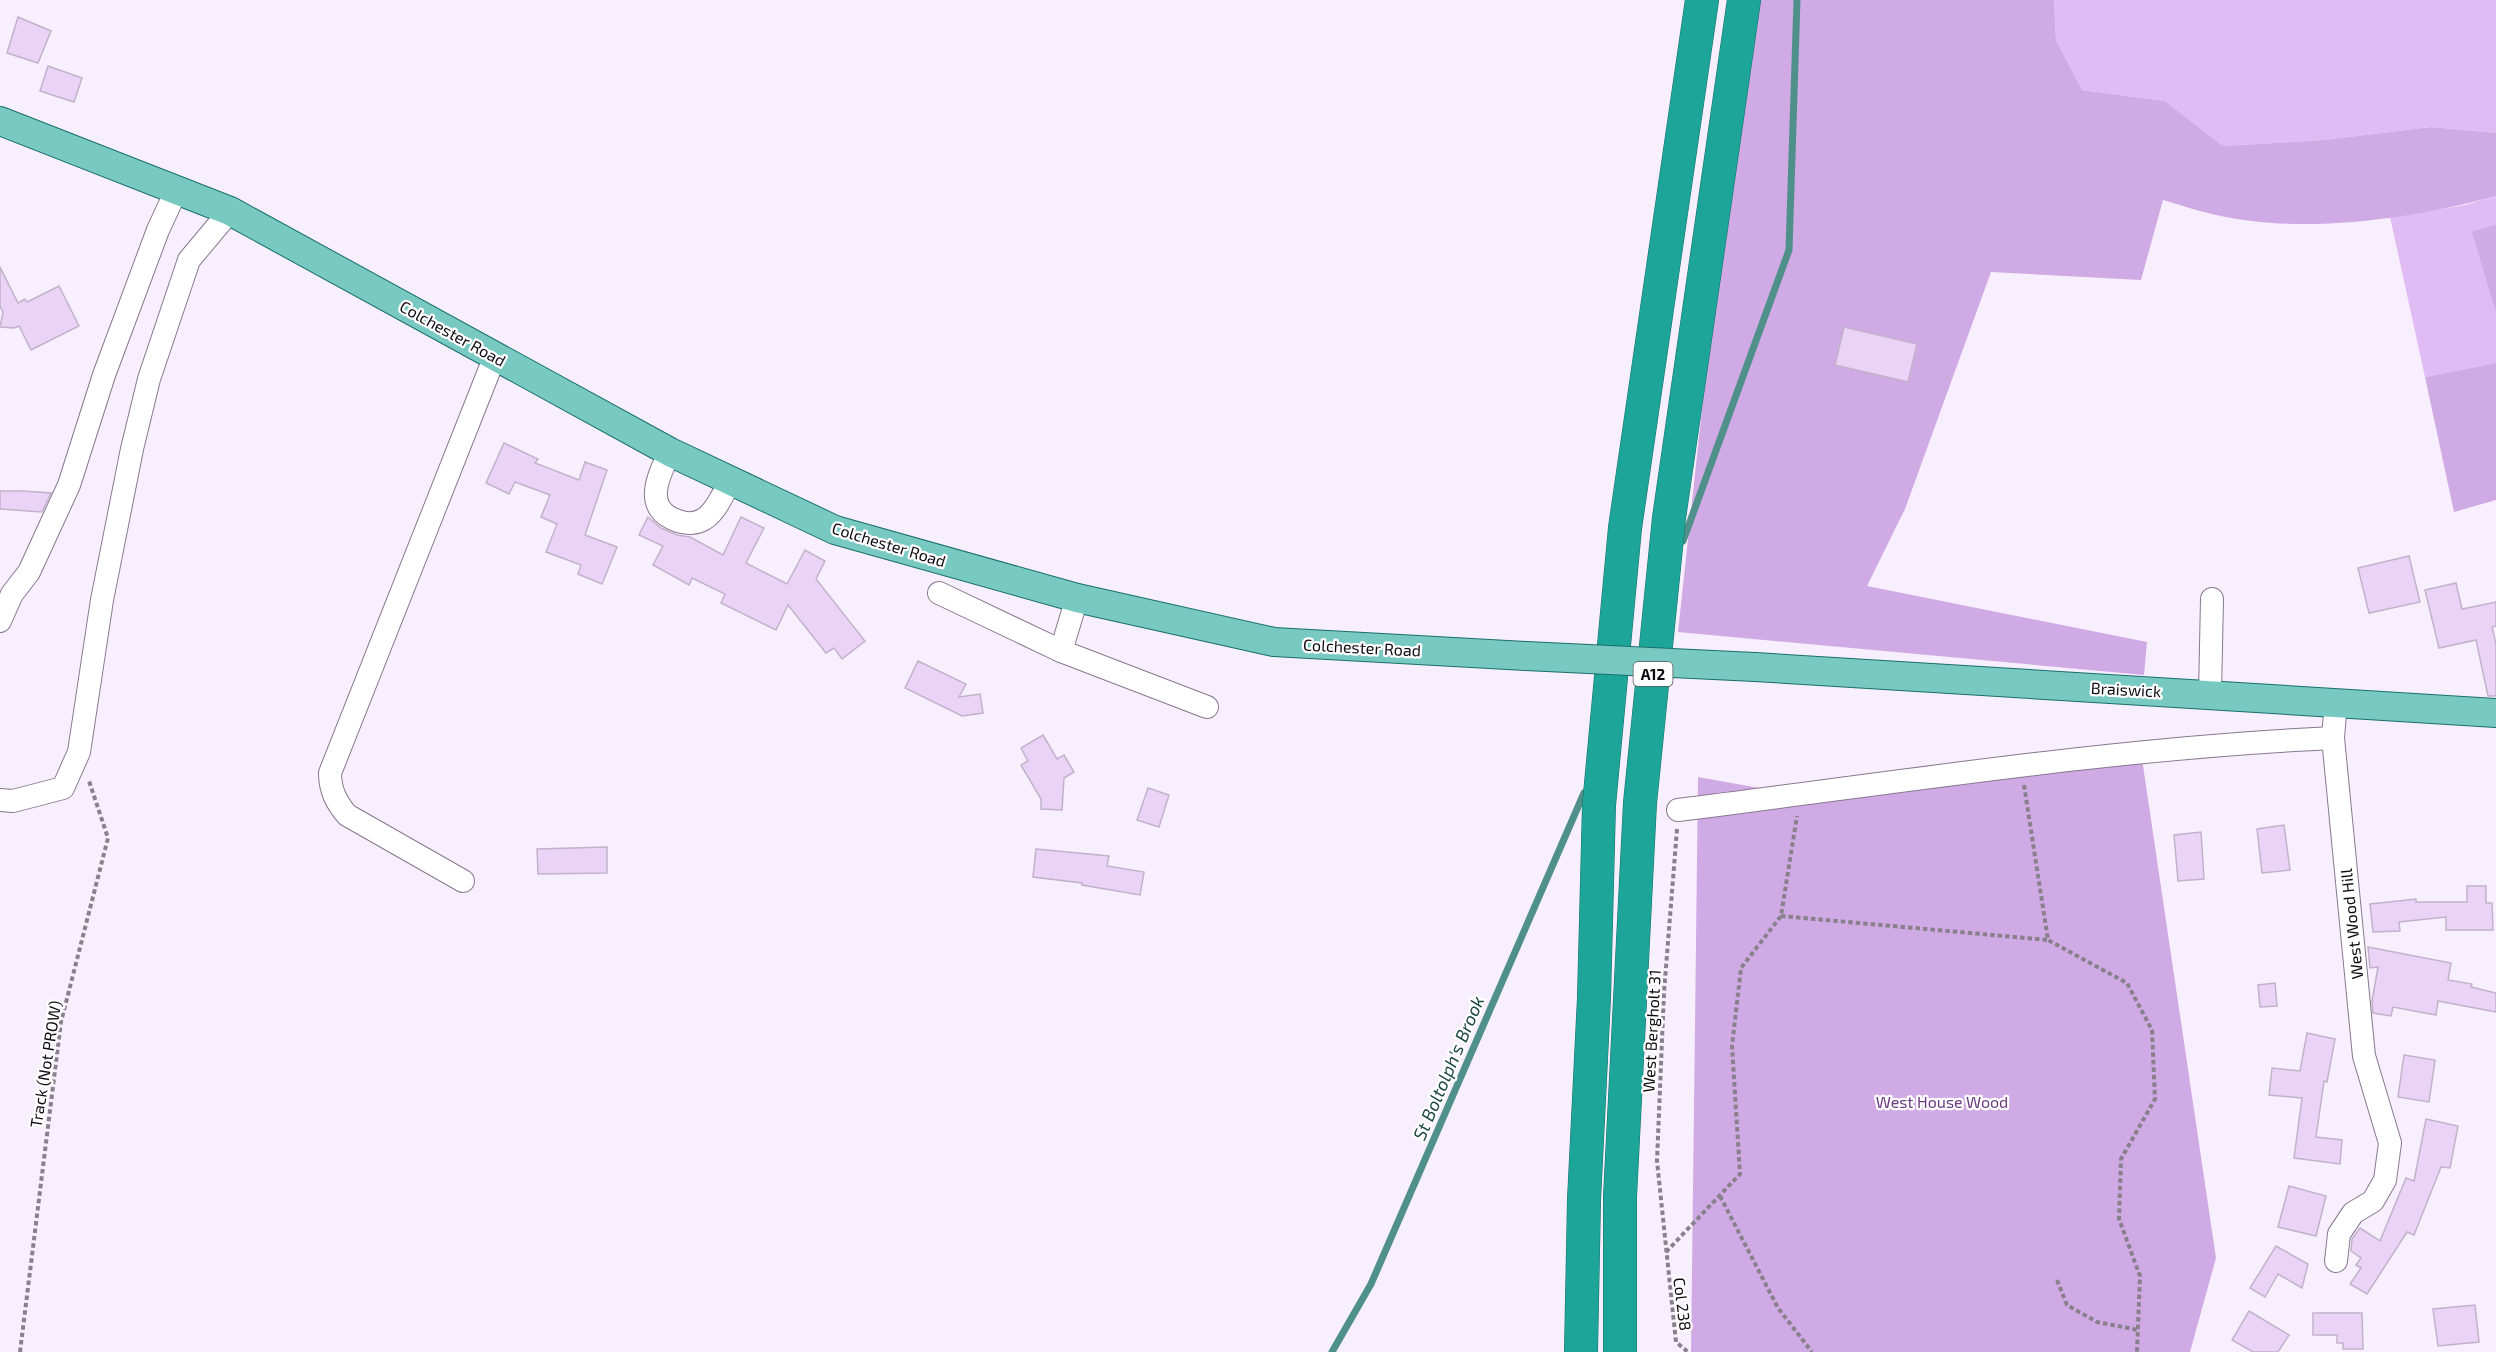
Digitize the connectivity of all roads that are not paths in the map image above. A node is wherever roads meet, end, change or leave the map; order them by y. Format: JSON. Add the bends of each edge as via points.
{"nodes":[{"id":1,"x":1702,"y":0,"type":"edge"},
{"id":2,"x":1744,"y":0,"type":"edge"},
{"id":3,"x":0,"y":121,"type":"edge"},
{"id":4,"x":177,"y":189,"type":"junction"},
{"id":5,"x":230,"y":211,"type":"junction"},
{"id":6,"x":495,"y":356,"type":"junction"},
{"id":7,"x":670,"y":452,"type":"junction"},
{"id":8,"x":730,"y":481,"type":"junction"},
{"id":9,"x":939,"y":593,"type":"dead end"},
{"id":10,"x":1077,"y":598,"type":"junction"},
{"id":11,"x":2212,"y":599,"type":"dead end"},
{"id":12,"x":0,"y":621,"type":"edge"},
{"id":13,"x":1061,"y":651,"type":"junction"},
{"id":14,"x":1755,"y":667,"type":"joint"},
{"id":15,"x":2210,"y":693,"type":"junction"},
{"id":16,"x":2336,"y":701,"type":"junction"},
{"id":17,"x":1207,"y":707,"type":"dead end"},
{"id":18,"x":2496,"y":713,"type":"edge"},
{"id":19,"x":2332,"y":738,"type":"junction"},
{"id":20,"x":0,"y":800,"type":"edge"},
{"id":21,"x":1678,"y":810,"type":"road end"},
{"id":22,"x":463,"y":881,"type":"dead end"},
{"id":23,"x":2336,"y":1261,"type":"dead end"},
{"id":24,"x":1581,"y":1352,"type":"edge"},
{"id":25,"x":1620,"y":1352,"type":"edge"}],
"edges":[{"from":1,"to":24,"type":"highway","number":"A12","via":[[1625,528],[1599,804]]},
{"from":2,"to":25,"type":"highway","number":"A12","via":[[1669,518],[1640,803],[1620,1197]]},
{"from":3,"to":4,"type":"main road","name":"Colchester Road"},
{"from":4,"to":5,"type":"main road","name":"Colchester Road"},
{"from":4,"to":12,"type":"street","via":[[108,365],[69,485],[29,572],[12,594]]},
{"from":5,"to":6,"type":"main road","name":"Colchester Road"},
{"from":5,"to":20,"type":"street","via":[[189,260],[149,380],[102,600],[79,752],[63,788],[13,801]]},
{"from":6,"to":7,"type":"main road","name":"Colchester Road"},
{"from":6,"to":22,"type":"street","via":[[330,773],[334,797],[347,815]]},
{"from":7,"to":8,"type":"main road","name":"Colchester Road"},
{"from":7,"to":8,"type":"street","via":[[656,489],[656,502],[666,517],[687,524],[705,519]]},
{"from":8,"to":10,"type":"main road","name":"Colchester Road","via":[[836,530]]},
{"from":9,"to":13,"type":"street"},
{"from":10,"to":13,"type":"street"},
{"from":10,"to":14,"type":"main road","name":"Colchester Road","bridge":true,"via":[[1274,642]]},
{"from":11,"to":15,"type":"street"},
{"from":13,"to":17,"type":"street"},
{"from":14,"to":15,"type":"main road","name":"Braiswick"},
{"from":15,"to":16,"type":"main road","name":"Braiswick"},
{"from":16,"to":18,"type":"main road","name":"Braiswick"},
{"from":16,"to":19,"type":"street","name":"West Wood Hill"},
{"from":19,"to":21,"type":"street","via":[[2135,752]]},
{"from":19,"to":23,"type":"street","name":"West Wood Hill","via":[[2364,1056],[2390,1143],[2385,1180],[2373,1201],[2353,1214],[2339,1234]]}]}
